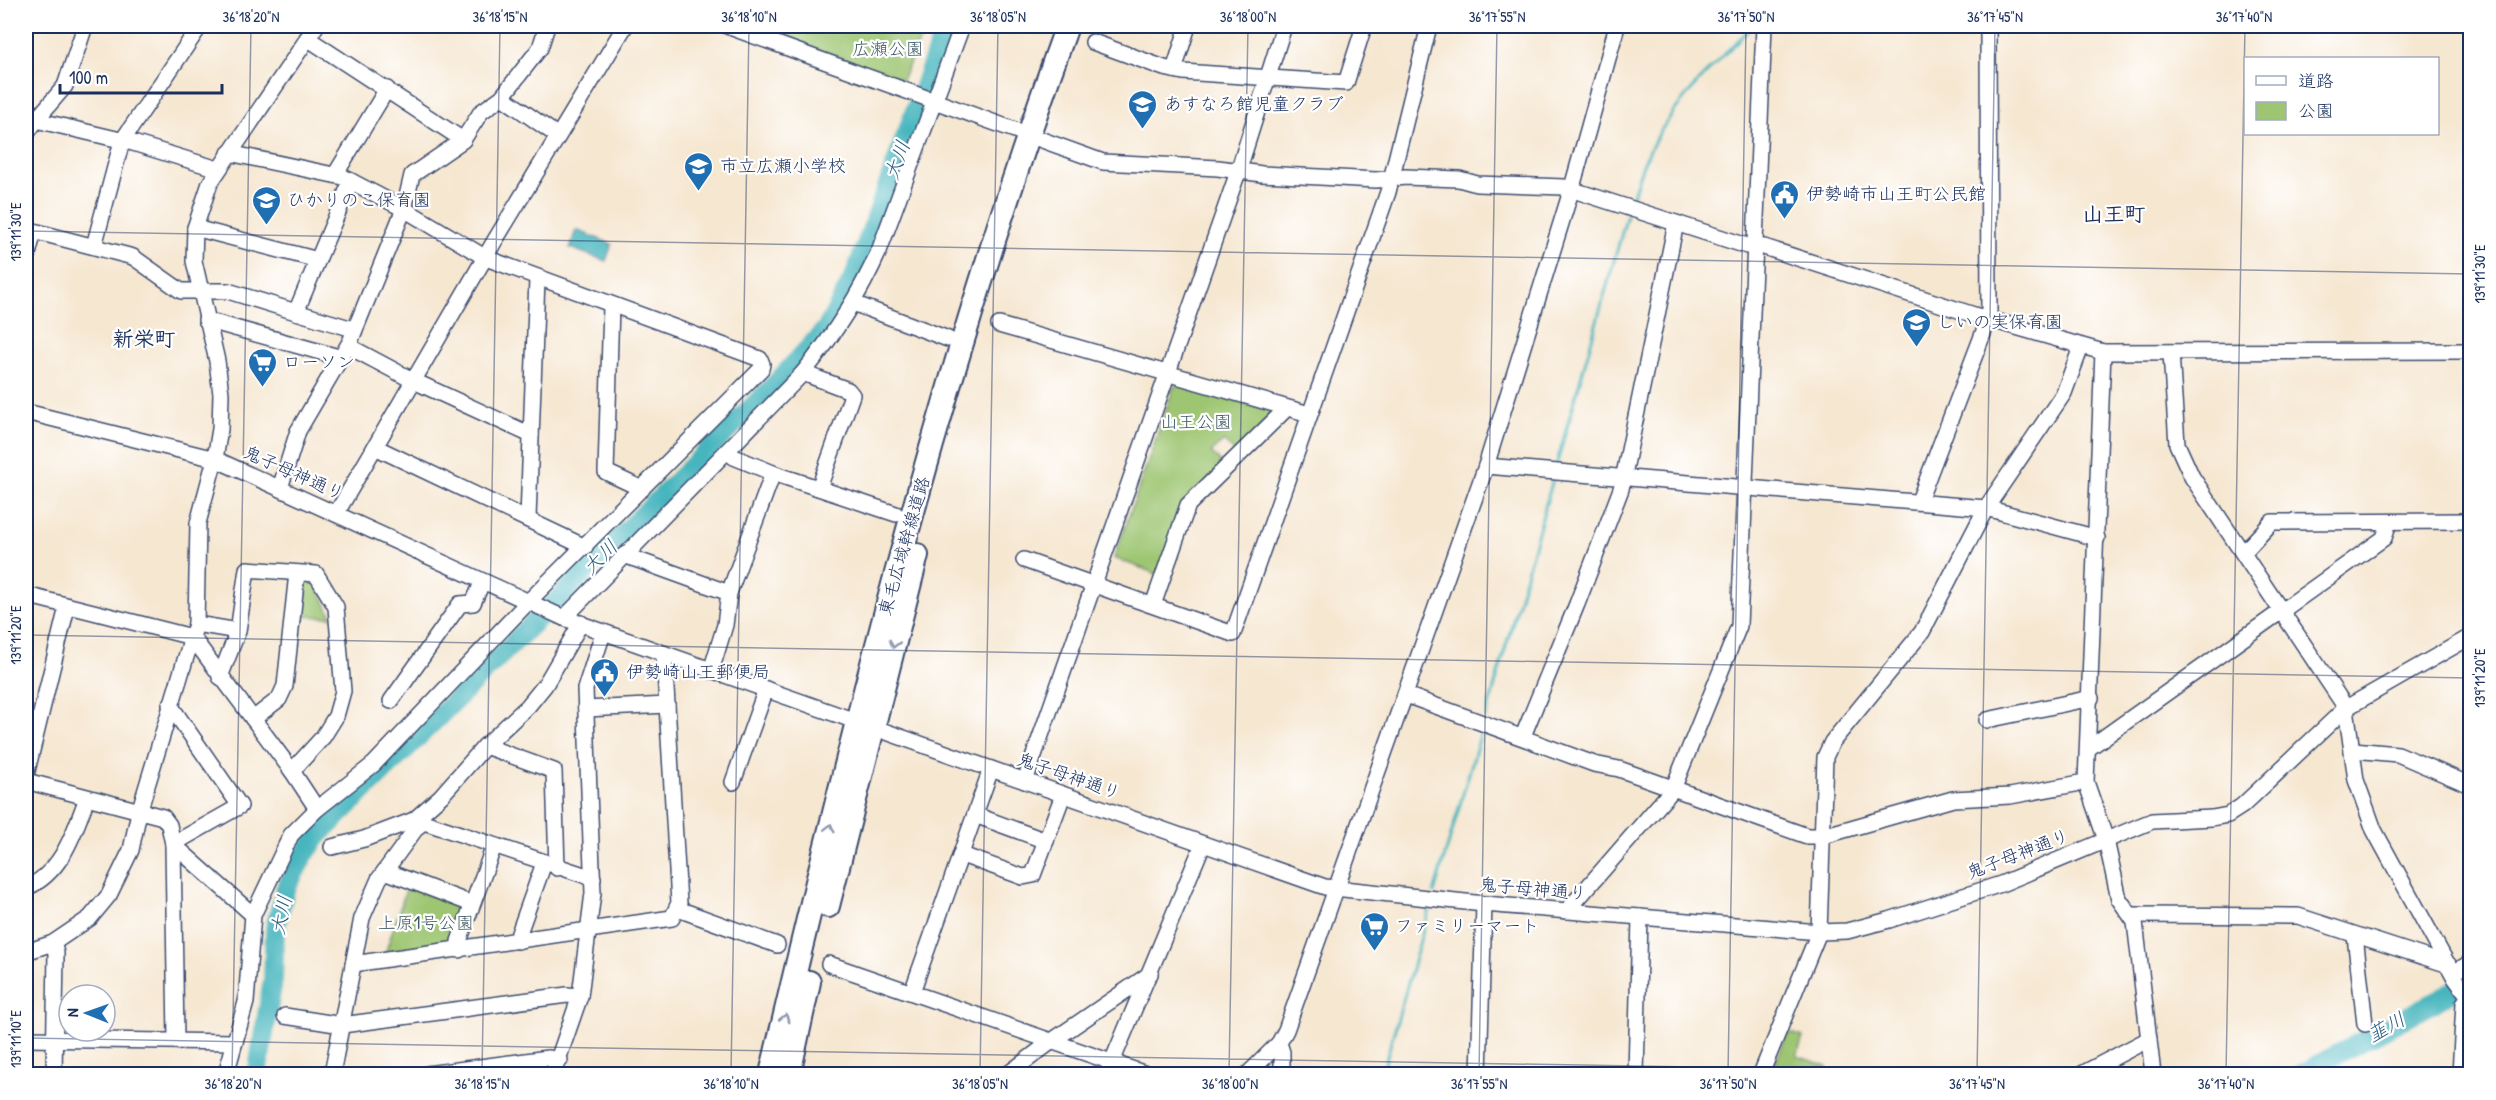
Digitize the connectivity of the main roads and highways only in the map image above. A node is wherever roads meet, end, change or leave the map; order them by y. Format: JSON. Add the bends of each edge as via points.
{"nodes":[{"id":1,"x":1067,"y":26,"type":"edge"},
{"id":2,"x":1088,"y":34,"type":"edge"},
{"id":3,"x":1036,"y":138,"type":"junction"},
{"id":4,"x":865,"y":725,"type":"junction"},
{"id":5,"x":771,"y":1074,"type":"edge"},
{"id":6,"x":789,"y":1074,"type":"edge"}],
"edges":[{"from":1,"to":3,"type":"highway","name":"東毛広域幹線道路"},
{"from":2,"to":3,"type":"highway","name":"東毛広域幹線道路"},
{"from":3,"to":4,"type":"highway","name":"東毛広域幹線道路","via":[[937,431],[876,644]]},
{"from":5,"to":4,"type":"highway","name":"東毛広域幹線道路","one_way":true},
{"from":4,"to":6,"type":"highway","name":"東毛広域幹線道路"}]}
